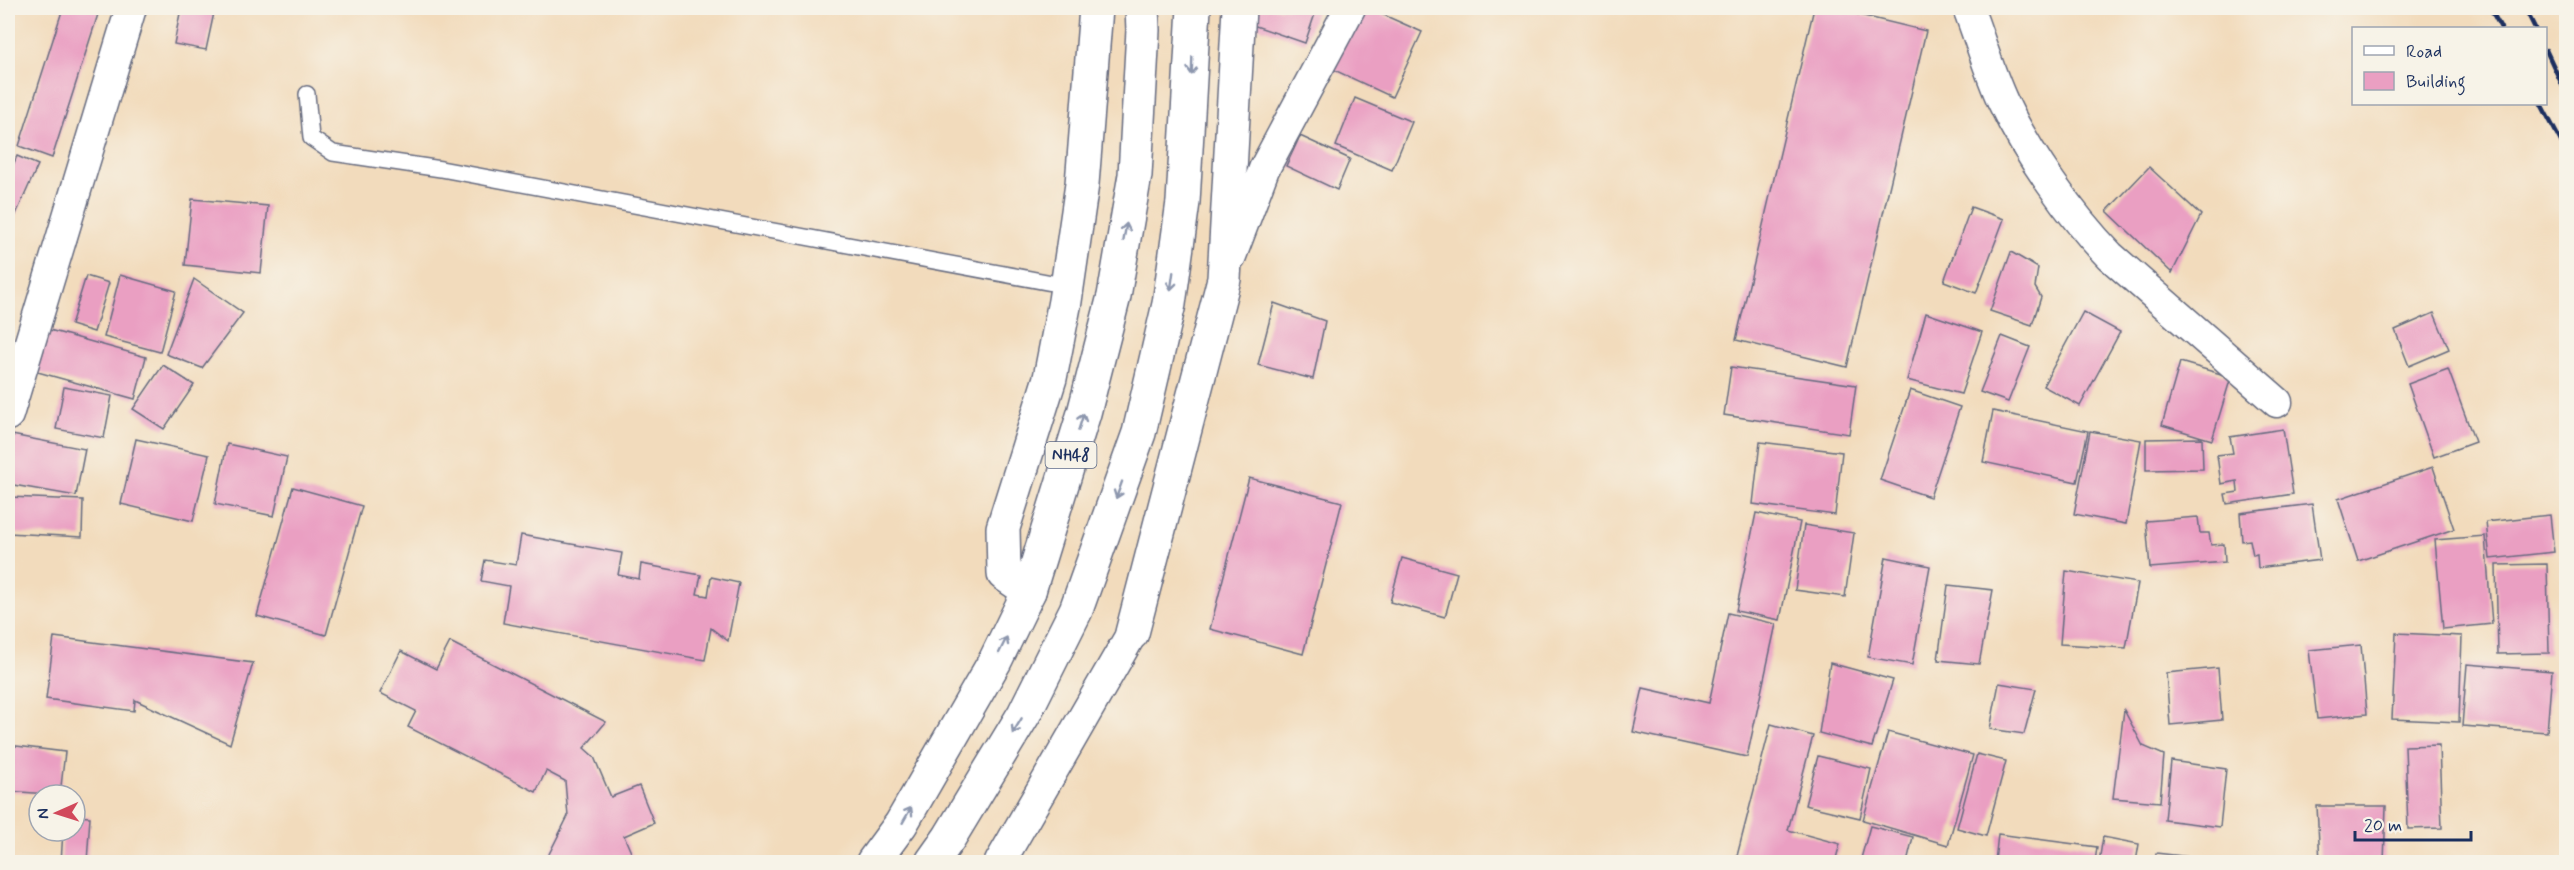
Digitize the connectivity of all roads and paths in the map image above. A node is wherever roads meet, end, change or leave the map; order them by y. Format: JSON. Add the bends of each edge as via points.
{"nodes":[{"id":1,"x":131,"y":8,"type":"edge"},
{"id":2,"x":1096,"y":8,"type":"edge"},
{"id":3,"x":1142,"y":8,"type":"edge"},
{"id":4,"x":1194,"y":8,"type":"edge"},
{"id":5,"x":1239,"y":8,"type":"edge"},
{"id":6,"x":1350,"y":8,"type":"edge"},
{"id":7,"x":1968,"y":8,"type":"edge"},
{"id":8,"x":307,"y":94,"type":"dead end"},
{"id":9,"x":1224,"y":279,"type":"junction"},
{"id":10,"x":1068,"y":286,"type":"junction"},
{"id":11,"x":2277,"y":402,"type":"dead end"},
{"id":12,"x":8,"y":415,"type":"edge"},
{"id":13,"x":1029,"y":591,"type":"junction"},
{"id":14,"x":1132,"y":633,"type":"joint"},
{"id":15,"x":873,"y":862,"type":"edge"},
{"id":16,"x":932,"y":862,"type":"edge"},
{"id":17,"x":1000,"y":862,"type":"edge"}],
"edges":[{"from":1,"to":12,"type":"street"},
{"from":2,"to":10,"type":"main road","via":[[1082,184]]},
{"from":13,"to":3,"type":"main road","number":"NH48","one_way":true,"via":[[1084,412],[1114,296],[1135,176]]},
{"from":4,"to":16,"type":"main road","one_way":true,"via":[[1184,202],[1169,304],[1139,433],[1076,610],[1024,714]]},
{"from":5,"to":9,"type":"main road"},
{"from":6,"to":9,"type":"street","via":[[1264,169]]},
{"from":7,"to":11,"type":"street","via":[[2003,101],[2020,134],[2086,232]]},
{"from":8,"to":10,"type":"lane","via":[[311,138],[333,153],[453,171]]},
{"from":9,"to":14,"type":"main road"},
{"from":10,"to":13,"type":"main road","via":[[1050,378],[1003,528],[1004,574]]},
{"from":15,"to":13,"type":"main road","number":"NH48","one_way":true,"via":[[901,824],[995,661]]},
{"from":14,"to":17,"type":"street"}]}
